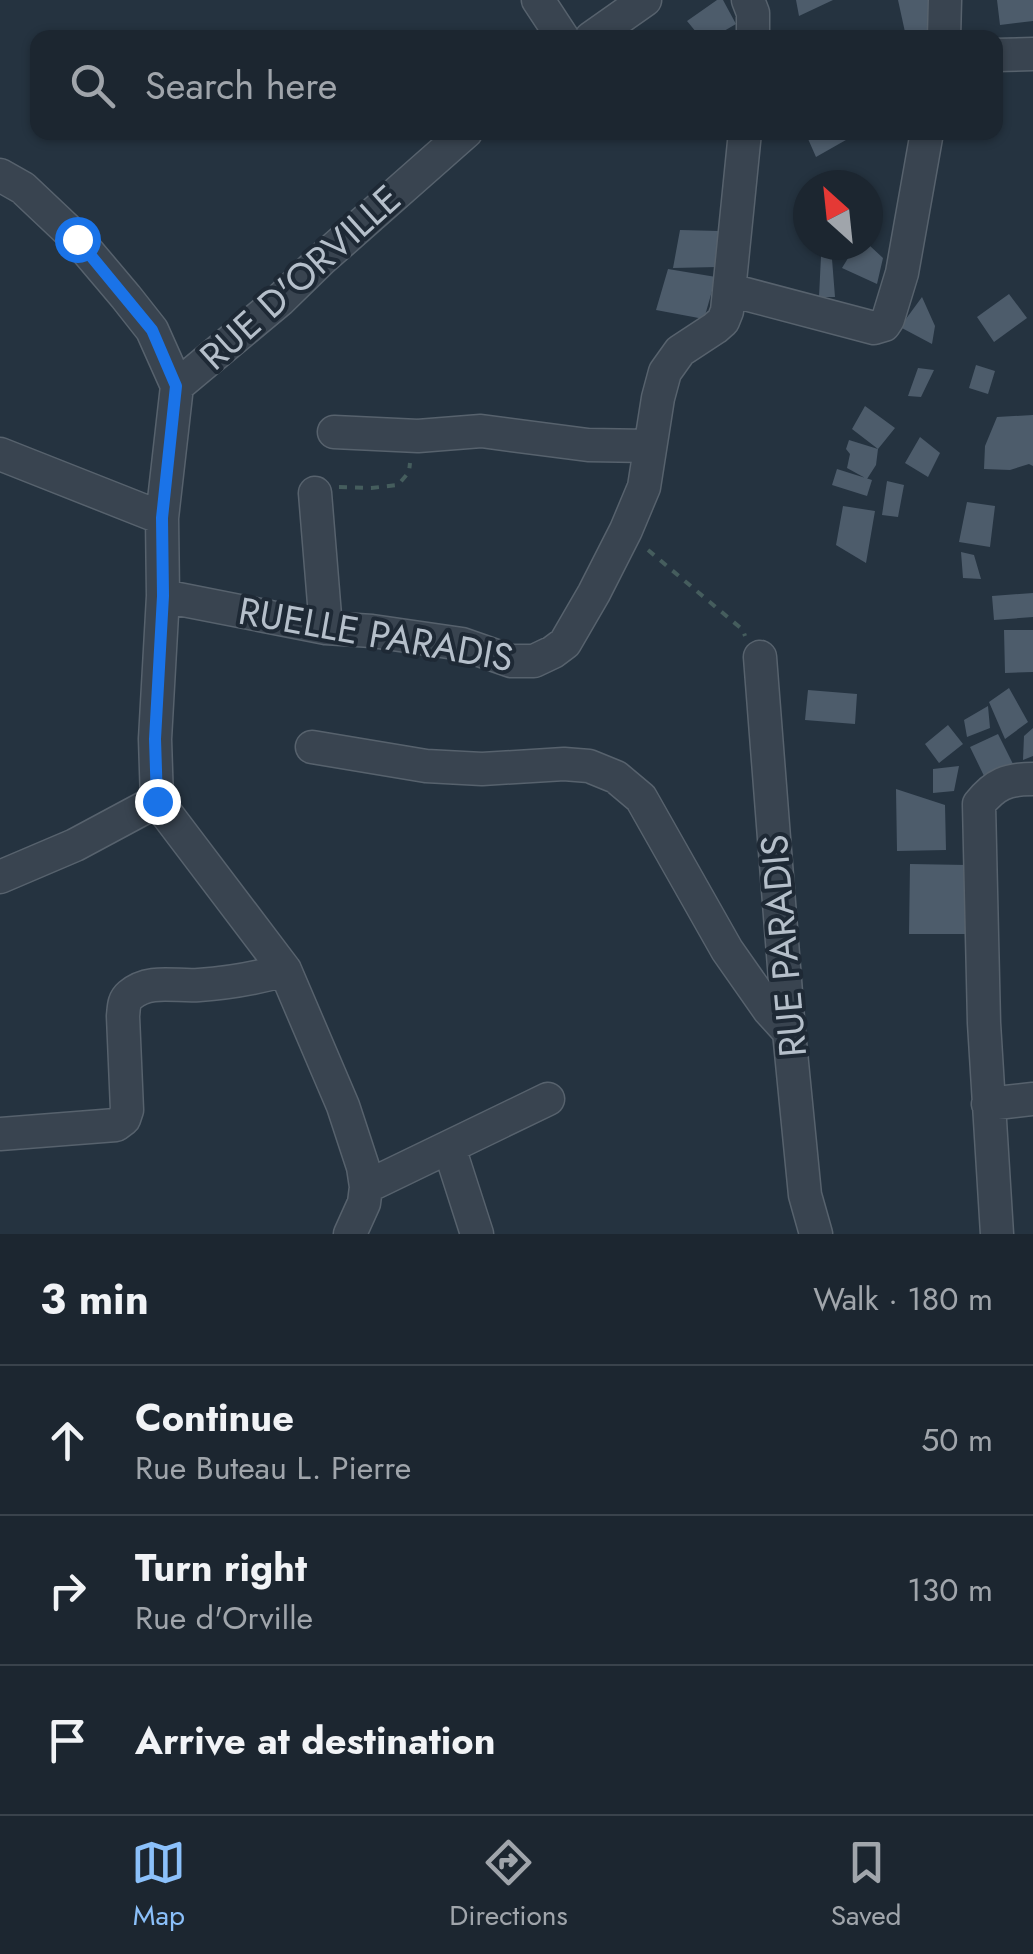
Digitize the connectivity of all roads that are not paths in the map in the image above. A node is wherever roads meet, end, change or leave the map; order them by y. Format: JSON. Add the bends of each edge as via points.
{"nodes":[{"id":1,"x":538,"y":0,"type":"edge"},
{"id":2,"x":645,"y":0,"type":"edge"},
{"id":3,"x":748,"y":0,"type":"edge"},
{"id":4,"x":946,"y":0,"type":"edge"},
{"id":5,"x":558,"y":30,"type":"edge"},
{"id":6,"x":602,"y":30,"type":"edge"},
{"id":7,"x":753,"y":30,"type":"edge"},
{"id":8,"x":944,"y":30,"type":"edge"},
{"id":9,"x":1033,"y":54,"type":"edge"},
{"id":10,"x":1003,"y":55,"type":"edge"},
{"id":11,"x":457,"y":140,"type":"edge"},
{"id":12,"x":744,"y":140,"type":"edge"},
{"id":13,"x":926,"y":140,"type":"edge"},
{"id":14,"x":0,"y":175,"type":"edge"},
{"id":15,"x":730,"y":290,"type":"junction"},
{"id":16,"x":176,"y":386,"type":"junction"},
{"id":17,"x":334,"y":432,"type":"dead end"},
{"id":18,"x":650,"y":446,"type":"junction"},
{"id":19,"x":0,"y":454,"type":"edge"},
{"id":20,"x":315,"y":494,"type":"road end"},
{"id":21,"x":162,"y":518,"type":"junction"},
{"id":22,"x":163,"y":596,"type":"junction"},
{"id":23,"x":326,"y":628,"type":"junction"},
{"id":24,"x":760,"y":657,"type":"road end"},
{"id":25,"x":312,"y":747,"type":"dead end"},
{"id":26,"x":1033,"y":779,"type":"edge"},
{"id":27,"x":157,"y":801,"type":"junction"},
{"id":28,"x":0,"y":877,"type":"edge"},
{"id":29,"x":285,"y":970,"type":"junction"},
{"id":30,"x":789,"y":1032,"type":"junction"},
{"id":31,"x":1033,"y":1099,"type":"edge"},
{"id":32,"x":548,"y":1100,"type":"dead end"},
{"id":33,"x":988,"y":1104,"type":"junction"},
{"id":34,"x":0,"y":1134,"type":"edge"},
{"id":35,"x":449,"y":1147,"type":"junction"},
{"id":36,"x":366,"y":1187,"type":"junction"},
{"id":37,"x":350,"y":1234,"type":"edge"},
{"id":38,"x":477,"y":1234,"type":"edge"},
{"id":39,"x":816,"y":1234,"type":"edge"},
{"id":40,"x":996,"y":1234,"type":"edge"}],
"edges":[{"from":1,"to":5,"type":"street"},
{"from":2,"to":6,"type":"street"},
{"from":3,"to":7,"type":"street"},
{"from":4,"to":8,"type":"street"},
{"from":9,"to":10,"type":"street"},
{"from":11,"to":16,"type":"street","name":"RUE D'ORVILLE"},
{"from":12,"to":15,"type":"street","name":"RUELLE PARADIS"},
{"from":13,"to":15,"type":"street","via":[[902,273],[884,325],[874,328]]},
{"from":14,"to":16,"type":"street","via":[[24,188],[77,239],[126,297],[152,330]]},
{"from":15,"to":18,"type":"street","name":"RUELLE PARADIS","via":[[722,321],[680,351],[666,372]]},
{"from":16,"to":21,"type":"street","name":"RUE D'ORVILLE"},
{"from":17,"to":18,"type":"street","via":[[481,431]]},
{"from":18,"to":23,"type":"street","name":"RUELLE PARADIS","via":[[644,487],[626,530],[565,642],[553,652],[511,661],[462,644]]},
{"from":19,"to":21,"type":"street"},
{"from":20,"to":23,"type":"street"},
{"from":21,"to":22,"type":"street","name":"RUE D'ORVILLE"},
{"from":22,"to":23,"type":"street","name":"RUELLE PARADIS"},
{"from":22,"to":27,"type":"street","name":"RUE D'ORVILLE"},
{"from":24,"to":30,"type":"street","name":"RUE PARADIS"},
{"from":25,"to":30,"type":"street","via":[[426,766],[588,766],[616,777],[641,798],[727,950]]},
{"from":26,"to":33,"type":"street","via":[[990,789],[978,804]]},
{"from":27,"to":28,"type":"street"},
{"from":27,"to":29,"type":"street"},
{"from":29,"to":34,"type":"street","via":[[196,986],[160,984],[128,996],[127,1110],[121,1122]]},
{"from":29,"to":36,"type":"street","via":[[344,1106]]},
{"from":30,"to":39,"type":"street","name":"RUE PARADIS","via":[[805,1195]]},
{"from":31,"to":33,"type":"street"},
{"from":32,"to":35,"type":"street"},
{"from":33,"to":40,"type":"street"},
{"from":35,"to":36,"type":"street"},
{"from":35,"to":38,"type":"street"},
{"from":36,"to":37,"type":"street"}]}
